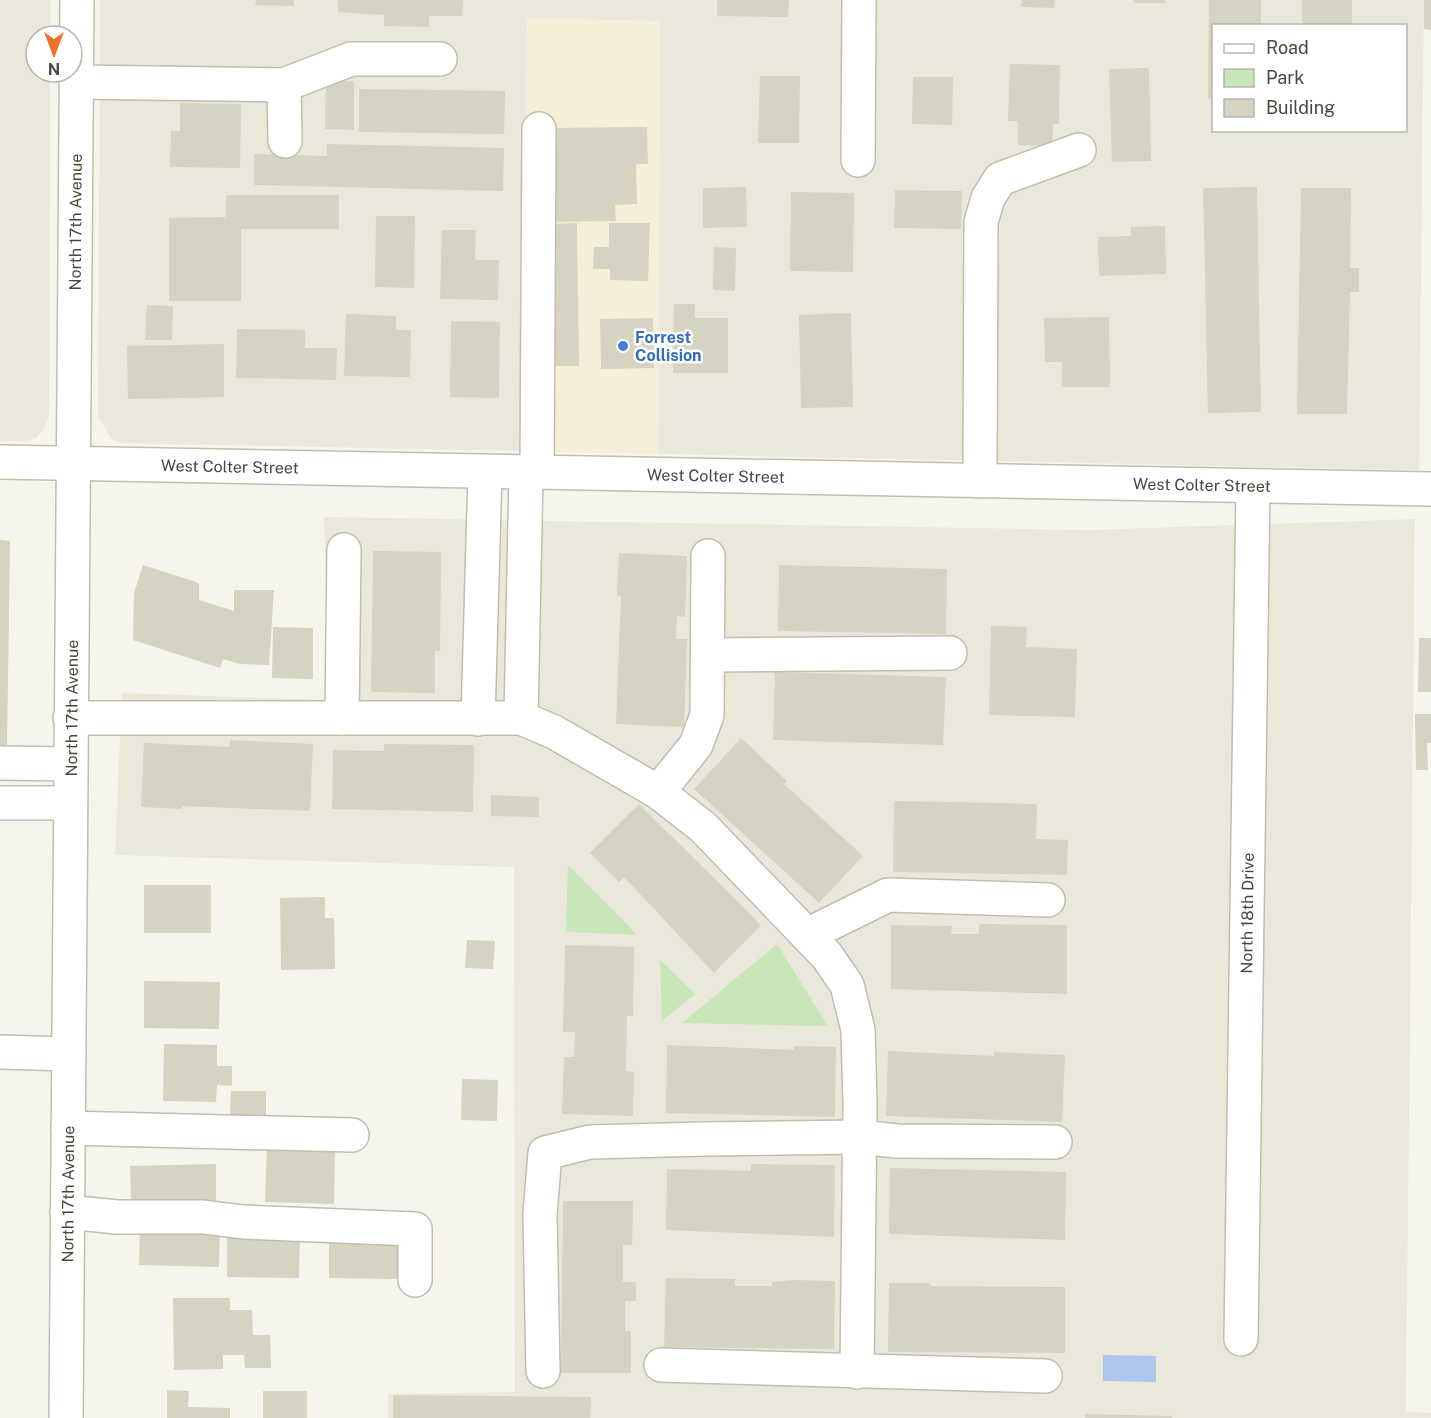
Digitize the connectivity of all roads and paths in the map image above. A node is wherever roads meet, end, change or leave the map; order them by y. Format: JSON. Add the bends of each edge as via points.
{"nodes":[{"id":1,"x":76,"y":0,"type":"edge"},
{"id":2,"x":860,"y":0,"type":"edge"},
{"id":3,"x":76,"y":24,"type":"edge"},
{"id":4,"x":440,"y":59,"type":"dead end"},
{"id":5,"x":84,"y":81,"type":"edge"},
{"id":6,"x":76,"y":84,"type":"edge"},
{"id":7,"x":284,"y":85,"type":"junction"},
{"id":8,"x":539,"y":129,"type":"dead end"},
{"id":9,"x":285,"y":141,"type":"dead end"},
{"id":10,"x":1079,"y":150,"type":"dead end"},
{"id":11,"x":858,"y":160,"type":"dead end"},
{"id":12,"x":0,"y":462,"type":"edge"},
{"id":13,"x":72,"y":464,"type":"junction"},
{"id":14,"x":485,"y":472,"type":"junction"},
{"id":15,"x":531,"y":473,"type":"junction"},
{"id":16,"x":980,"y":481,"type":"junction"},
{"id":17,"x":1253,"y":486,"type":"junction"},
{"id":18,"x":1431,"y":489,"type":"edge"},
{"id":19,"x":344,"y":550,"type":"dead end"},
{"id":20,"x":708,"y":556,"type":"dead end"},
{"id":21,"x":950,"y":653,"type":"dead end"},
{"id":22,"x":709,"y":655,"type":"junction"},
{"id":23,"x":70,"y":718,"type":"junction"},
{"id":24,"x":342,"y":718,"type":"junction"},
{"id":25,"x":521,"y":718,"type":"junction"},
{"id":26,"x":478,"y":719,"type":"junction"},
{"id":27,"x":0,"y":763,"type":"edge"},
{"id":28,"x":70,"y":764,"type":"junction"},
{"id":29,"x":658,"y":792,"type":"junction"},
{"id":30,"x":0,"y":803,"type":"edge"},
{"id":31,"x":70,"y":803,"type":"junction"},
{"id":32,"x":1048,"y":900,"type":"dead end"},
{"id":33,"x":807,"y":935,"type":"junction"},
{"id":34,"x":0,"y":1052,"type":"edge"},
{"id":35,"x":69,"y":1054,"type":"junction"},
{"id":36,"x":68,"y":1128,"type":"junction"},
{"id":37,"x":352,"y":1135,"type":"dead end"},
{"id":38,"x":860,"y":1137,"type":"junction"},
{"id":39,"x":1055,"y":1142,"type":"dead end"},
{"id":40,"x":67,"y":1212,"type":"junction"},
{"id":41,"x":415,"y":1280,"type":"dead end"},
{"id":42,"x":1241,"y":1339,"type":"dead end"},
{"id":43,"x":661,"y":1365,"type":"dead end"},
{"id":44,"x":543,"y":1371,"type":"dead end"},
{"id":45,"x":857,"y":1372,"type":"junction"},
{"id":46,"x":1045,"y":1376,"type":"dead end"},
{"id":47,"x":66,"y":1418,"type":"edge"}],
"edges":[{"from":1,"to":3,"type":"street","name":"North 17th Avenue"},
{"from":2,"to":11,"type":"street"},
{"from":4,"to":7,"type":"street","via":[[351,59]]},
{"from":5,"to":7,"type":"street"},
{"from":6,"to":13,"type":"street","name":"North 17th Avenue"},
{"from":7,"to":9,"type":"street"},
{"from":8,"to":15,"type":"street"},
{"from":10,"to":16,"type":"street","via":[[1000,179],[981,222]]},
{"from":12,"to":13,"type":"street","name":"West Colter Street"},
{"from":13,"to":14,"type":"street","name":"West Colter Street"},
{"from":13,"to":23,"type":"street","name":"North 17th Avenue"},
{"from":14,"to":15,"type":"street","name":"West Colter Street"},
{"from":14,"to":26,"type":"street"},
{"from":15,"to":16,"type":"street","name":"West Colter Street"},
{"from":15,"to":25,"type":"street"},
{"from":16,"to":17,"type":"street","name":"West Colter Street"},
{"from":17,"to":18,"type":"street","name":"West Colter Street"},
{"from":17,"to":42,"type":"street","name":"North 18th Drive"},
{"from":19,"to":24,"type":"street"},
{"from":20,"to":22,"type":"street"},
{"from":21,"to":22,"type":"street"},
{"from":22,"to":29,"type":"street","via":[[707,715],[696,745]]},
{"from":23,"to":24,"type":"street"},
{"from":23,"to":28,"type":"street","name":"North 17th Avenue"},
{"from":24,"to":26,"type":"street"},
{"from":25,"to":26,"type":"street"},
{"from":25,"to":29,"type":"street","via":[[554,732]]},
{"from":27,"to":28,"type":"street"},
{"from":28,"to":31,"type":"street","name":"North 17th Avenue"},
{"from":29,"to":33,"type":"street","via":[[703,827]]},
{"from":30,"to":31,"type":"street"},
{"from":31,"to":35,"type":"street","name":"North 17th Avenue"},
{"from":32,"to":33,"type":"street","via":[[888,895]]},
{"from":33,"to":38,"type":"street","via":[[847,985],[858,1030]]},
{"from":34,"to":35,"type":"street"},
{"from":35,"to":36,"type":"street","name":"North 17th Avenue"},
{"from":36,"to":37,"type":"street"},
{"from":36,"to":40,"type":"street","name":"North 17th Avenue"},
{"from":38,"to":39,"type":"street","via":[[897,1141]]},
{"from":38,"to":44,"type":"street","via":[[590,1142],[545,1153],[540,1214]]},
{"from":38,"to":45,"type":"street"},
{"from":40,"to":41,"type":"street","via":[[416,1228]]},
{"from":40,"to":47,"type":"street","name":"North 17th Avenue"},
{"from":43,"to":45,"type":"street"},
{"from":45,"to":46,"type":"street"}]}
